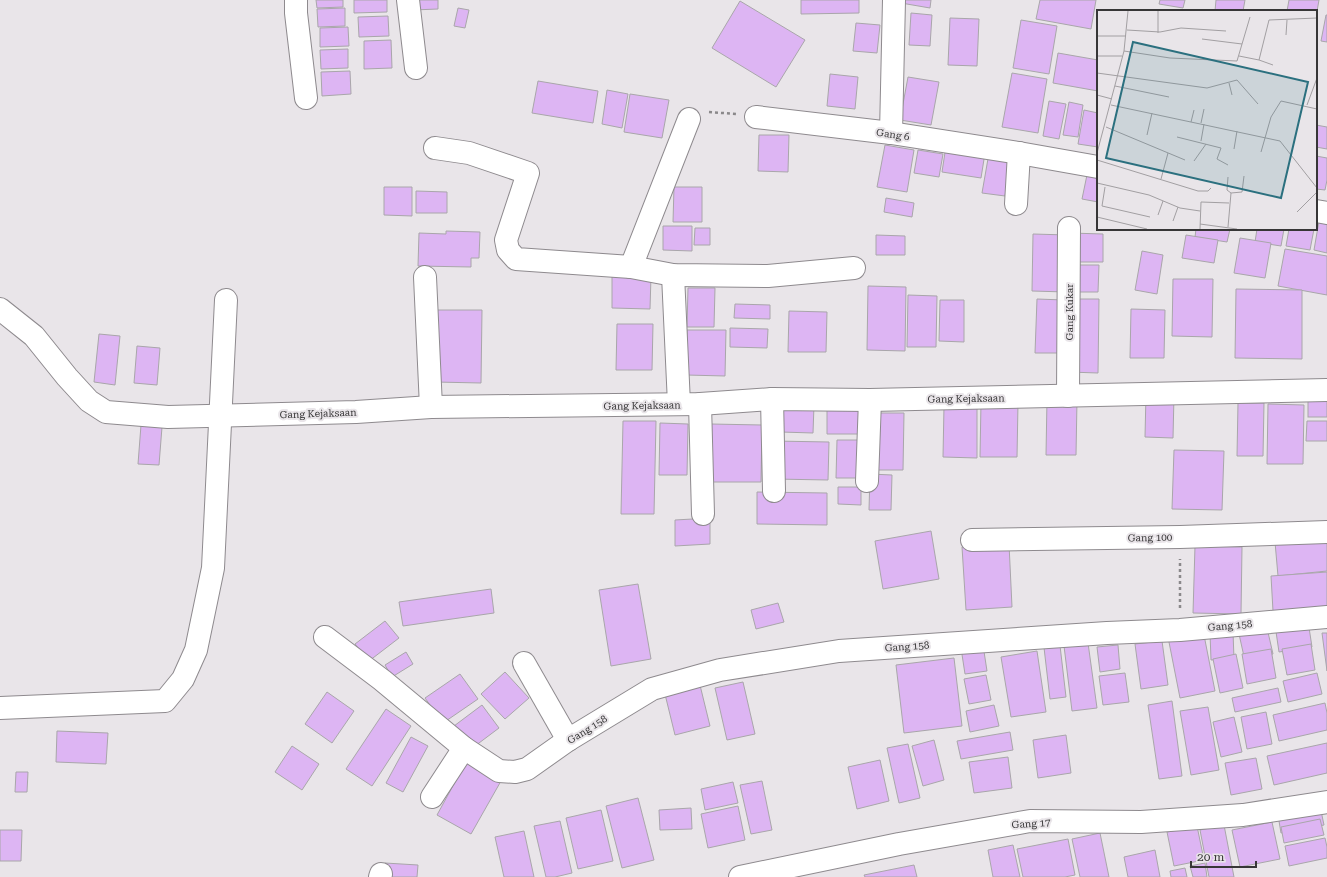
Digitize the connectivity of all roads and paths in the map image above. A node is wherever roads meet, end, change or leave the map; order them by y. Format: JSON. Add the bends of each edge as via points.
{"nodes":[{"id":1,"x":296,"y":0,"type":"edge"},
{"id":2,"x":408,"y":0,"type":"edge"},
{"id":3,"x":894,"y":0,"type":"edge"},
{"id":4,"x":416,"y":68,"type":"dead end"},
{"id":5,"x":306,"y":98,"type":"dead end"},
{"id":6,"x":756,"y":117,"type":"joint"},
{"id":7,"x":688,"y":119,"type":"joint"},
{"id":8,"x":891,"y":133,"type":"junction"},
{"id":9,"x":435,"y":148,"type":"dead end"},
{"id":10,"x":1019,"y":153,"type":"junction"},
{"id":11,"x":1097,"y":167,"type":"edge"},
{"id":12,"x":1016,"y":204,"type":"dead end"},
{"id":13,"x":1317,"y":211,"type":"edge"},
{"id":14,"x":1327,"y":213,"type":"edge"},
{"id":15,"x":1069,"y":228,"type":"dead end"},
{"id":16,"x":630,"y":268,"type":"junction"},
{"id":17,"x":854,"y":268,"type":"dead end"},
{"id":18,"x":674,"y":275,"type":"junction"},
{"id":19,"x":425,"y":277,"type":"dead end"},
{"id":20,"x":226,"y":300,"type":"dead end"},
{"id":21,"x":0,"y":309,"type":"edge"},
{"id":22,"x":1327,"y":390,"type":"edge"},
{"id":23,"x":1068,"y":396,"type":"junction"},
{"id":24,"x":772,"y":399,"type":"junction"},
{"id":25,"x":870,"y":400,"type":"junction"},
{"id":26,"x":689,"y":404,"type":"junction"},
{"id":27,"x":431,"y":407,"type":"junction"},
{"id":28,"x":221,"y":416,"type":"junction"},
{"id":29,"x":867,"y":481,"type":"dead end"},
{"id":30,"x":774,"y":491,"type":"dead end"},
{"id":31,"x":703,"y":514,"type":"dead end"},
{"id":32,"x":1327,"y":532,"type":"edge"},
{"id":33,"x":1180,"y":536,"type":"junction"},
{"id":34,"x":972,"y":540,"type":"dead end"},
{"id":35,"x":1327,"y":617,"type":"edge"},
{"id":36,"x":1180,"y":630,"type":"junction"},
{"id":37,"x":325,"y":637,"type":"dead end"},
{"id":38,"x":524,"y":663,"type":"dead end"},
{"id":39,"x":0,"y":708,"type":"edge"},
{"id":40,"x":568,"y":740,"type":"junction"},
{"id":41,"x":464,"y":748,"type":"junction"},
{"id":42,"x":432,"y":797,"type":"dead end"},
{"id":43,"x":1327,"y":802,"type":"edge"},
{"id":44,"x":740,"y":877,"type":"edge"}],
"edges":[{"from":1,"to":5,"type":"street"},
{"from":2,"to":4,"type":"street"},
{"from":3,"to":8,"type":"street"},
{"from":6,"to":7,"type":"path","via":[[703,112]]},
{"from":6,"to":8,"type":"street","name":"Gang 6"},
{"from":7,"to":16,"type":"street"},
{"from":8,"to":10,"type":"street","name":"Gang 6"},
{"from":9,"to":16,"type":"street","via":[[469,153],[528,173],[506,240],[508,250],[516,259]]},
{"from":10,"to":11,"type":"street","name":"Gang 6"},
{"from":10,"to":12,"type":"street"},
{"from":13,"to":14,"type":"street"},
{"from":15,"to":23,"type":"street","name":"Gang Kukar"},
{"from":16,"to":18,"type":"street"},
{"from":17,"to":18,"type":"street","via":[[768,276]]},
{"from":18,"to":26,"type":"street"},
{"from":19,"to":27,"type":"street"},
{"from":20,"to":28,"type":"street"},
{"from":21,"to":28,"type":"street","name":"Gang Kejaksaan","via":[[34,336],[89,401],[106,412]]},
{"from":22,"to":23,"type":"street","name":"Gang Kejaksaan"},
{"from":23,"to":25,"type":"street","name":"Gang Kejaksaan"},
{"from":24,"to":25,"type":"street","name":"Gang Kejaksaan"},
{"from":24,"to":26,"type":"street","name":"Gang Kejaksaan"},
{"from":24,"to":30,"type":"street"},
{"from":25,"to":29,"type":"street"},
{"from":26,"to":27,"type":"street","name":"Gang Kejaksaan"},
{"from":26,"to":31,"type":"street"},
{"from":27,"to":28,"type":"street","name":"Gang Kejaksaan"},
{"from":28,"to":39,"type":"street","via":[[212,568],[196,650],[183,679],[165,701]]},
{"from":32,"to":33,"type":"street","name":"Gang 100"},
{"from":33,"to":34,"type":"street","name":"Gang 100"},
{"from":33,"to":36,"type":"path"},
{"from":35,"to":36,"type":"street","name":"Gang 158"},
{"from":36,"to":40,"type":"street","name":"Gang 158","via":[[839,651],[720,670],[652,689]]},
{"from":37,"to":41,"type":"street"},
{"from":38,"to":40,"type":"street"},
{"from":40,"to":41,"type":"street","name":"Gang 158","via":[[527,769],[515,772],[499,771]]},
{"from":41,"to":42,"type":"street"},
{"from":43,"to":44,"type":"street","name":"Gang 17","via":[[1235,816],[1141,822],[1030,821],[899,844]]}]}
